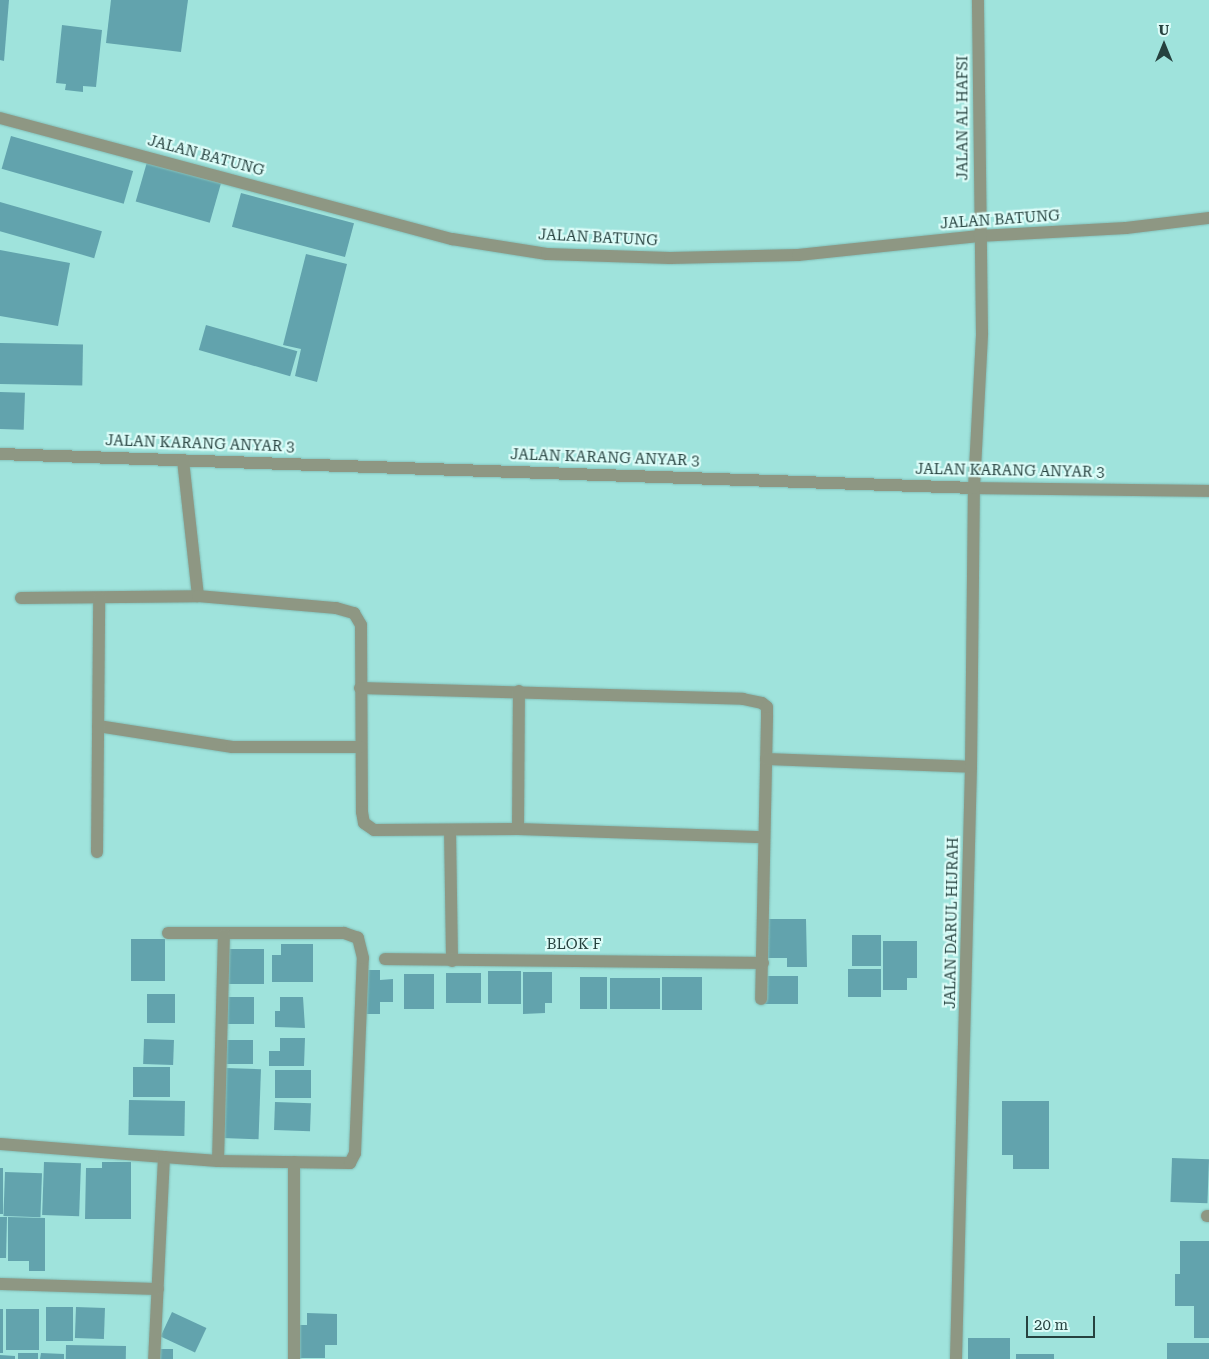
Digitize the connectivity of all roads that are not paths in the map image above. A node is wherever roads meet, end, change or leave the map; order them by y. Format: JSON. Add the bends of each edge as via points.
{"nodes":[{"id":1,"x":978,"y":0,"type":"edge"},
{"id":2,"x":0,"y":118,"type":"edge"},
{"id":3,"x":1209,"y":218,"type":"edge"},
{"id":4,"x":979,"y":236,"type":"junction"},
{"id":5,"x":0,"y":454,"type":"edge"},
{"id":6,"x":183,"y":460,"type":"junction"},
{"id":7,"x":974,"y":488,"type":"junction"},
{"id":8,"x":1209,"y":491,"type":"edge"},
{"id":9,"x":198,"y":596,"type":"junction"},
{"id":10,"x":21,"y":598,"type":"dead end"},
{"id":11,"x":99,"y":598,"type":"junction"},
{"id":12,"x":360,"y":688,"type":"junction"},
{"id":13,"x":519,"y":691,"type":"junction"},
{"id":14,"x":98,"y":726,"type":"junction"},
{"id":15,"x":361,"y":747,"type":"junction"},
{"id":16,"x":766,"y":759,"type":"junction"},
{"id":17,"x":971,"y":767,"type":"junction"},
{"id":18,"x":518,"y":829,"type":"junction"},
{"id":19,"x":450,"y":830,"type":"junction"},
{"id":20,"x":764,"y":837,"type":"junction"},
{"id":21,"x":97,"y":852,"type":"dead end"},
{"id":22,"x":168,"y":933,"type":"dead end"},
{"id":23,"x":224,"y":935,"type":"junction"},
{"id":24,"x":385,"y":959,"type":"dead end"},
{"id":25,"x":452,"y":961,"type":"junction"},
{"id":26,"x":763,"y":963,"type":"junction"},
{"id":27,"x":761,"y":999,"type":"dead end"},
{"id":28,"x":0,"y":1144,"type":"edge"},
{"id":29,"x":164,"y":1157,"type":"junction"},
{"id":30,"x":218,"y":1161,"type":"junction"},
{"id":31,"x":294,"y":1162,"type":"junction"},
{"id":32,"x":0,"y":1284,"type":"edge"},
{"id":33,"x":158,"y":1289,"type":"junction"},
{"id":34,"x":154,"y":1359,"type":"edge"},
{"id":35,"x":294,"y":1359,"type":"edge"},
{"id":36,"x":956,"y":1359,"type":"edge"}],
"edges":[{"from":1,"to":4,"type":"street","name":"JALAN AL HAFSI"},
{"from":2,"to":4,"type":"street","name":"JALAN BATUNG","via":[[452,239],[547,254],[670,258],[798,255]]},
{"from":3,"to":4,"type":"street","name":"JALAN BATUNG","via":[[1126,228]]},
{"from":4,"to":7,"type":"street","name":"JALAN AL HAFSI","via":[[982,333]]},
{"from":5,"to":6,"type":"street","name":"JALAN KARANG ANYAR 3"},
{"from":6,"to":7,"type":"street","name":"JALAN KARANG ANYAR 3"},
{"from":6,"to":9,"type":"street"},
{"from":7,"to":8,"type":"street","name":"JALAN KARANG ANYAR 3"},
{"from":7,"to":17,"type":"street","name":"JALAN DARUL HIJRAH"},
{"from":9,"to":11,"type":"street"},
{"from":9,"to":12,"type":"street","via":[[336,608],[354,613],[361,625]]},
{"from":10,"to":11,"type":"street"},
{"from":11,"to":14,"type":"street"},
{"from":12,"to":13,"type":"street"},
{"from":12,"to":15,"type":"street"},
{"from":13,"to":16,"type":"street","via":[[757,701],[767,707]]},
{"from":13,"to":18,"type":"street"},
{"from":14,"to":15,"type":"street","via":[[232,747]]},
{"from":14,"to":21,"type":"street"},
{"from":15,"to":19,"type":"street","via":[[362,812],[367,826],[383,832]]},
{"from":16,"to":17,"type":"street"},
{"from":16,"to":20,"type":"street"},
{"from":17,"to":36,"type":"street","name":"JALAN DARUL HIJRAH"},
{"from":18,"to":19,"type":"street"},
{"from":18,"to":20,"type":"street"},
{"from":19,"to":25,"type":"street"},
{"from":20,"to":26,"type":"street"},
{"from":22,"to":23,"type":"street"},
{"from":23,"to":30,"type":"street"},
{"from":23,"to":31,"type":"street","via":[[344,934],[358,938],[363,958],[355,1153],[350,1163]]},
{"from":24,"to":25,"type":"street","name":"BLOK F"},
{"from":25,"to":26,"type":"street","name":"BLOK F"},
{"from":26,"to":27,"type":"street"},
{"from":28,"to":29,"type":"street"},
{"from":29,"to":30,"type":"street"},
{"from":29,"to":33,"type":"street"},
{"from":30,"to":31,"type":"street"},
{"from":31,"to":35,"type":"street"},
{"from":32,"to":33,"type":"street"},
{"from":33,"to":34,"type":"street"}]}
